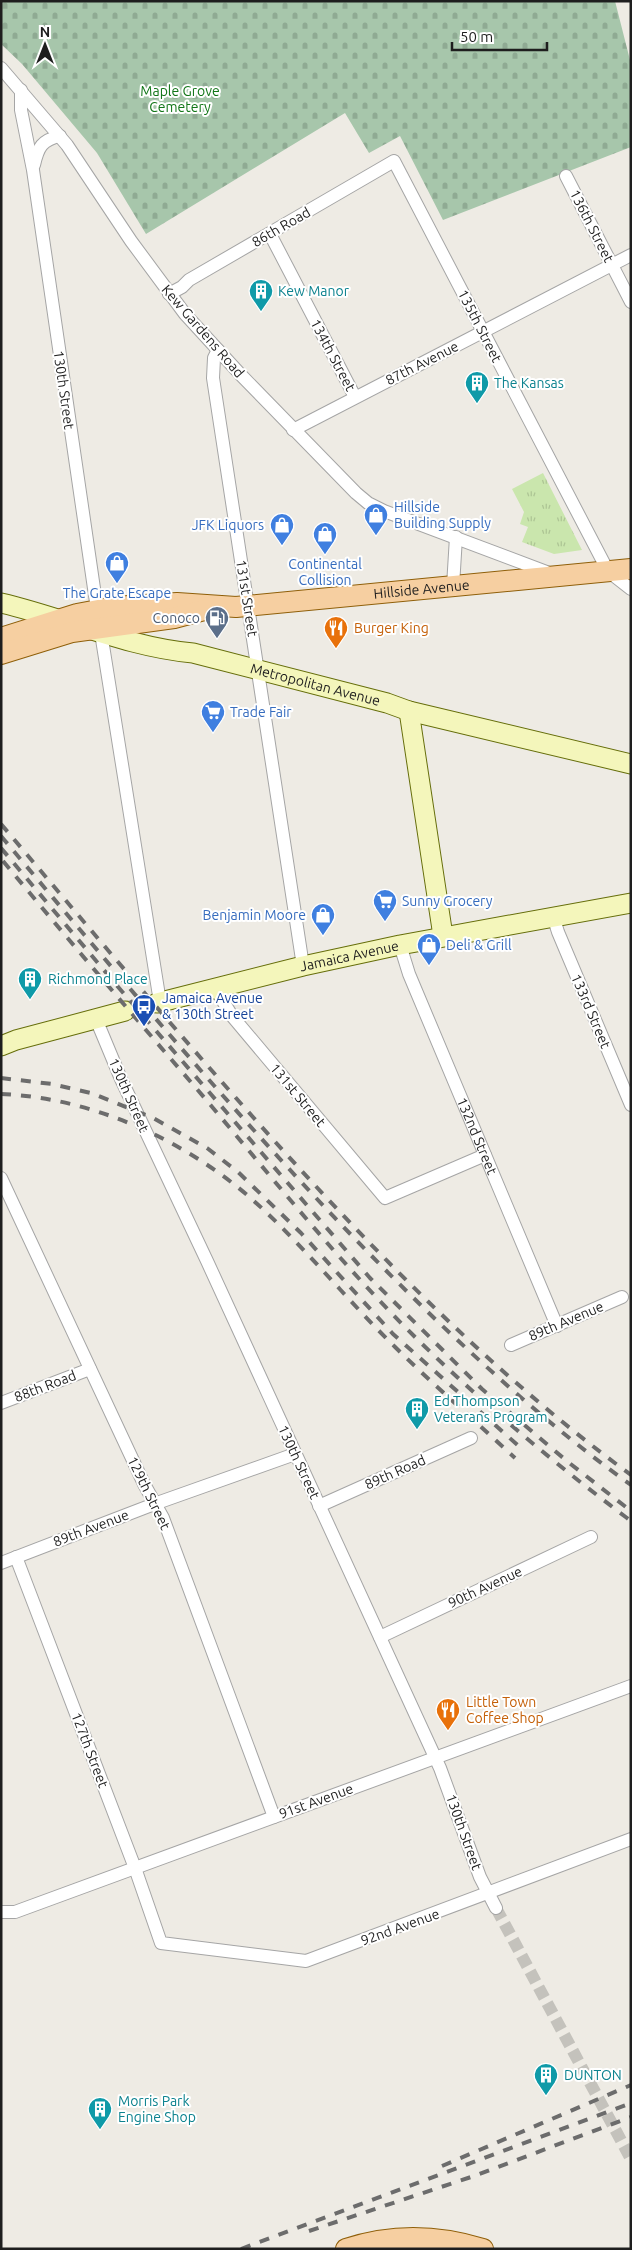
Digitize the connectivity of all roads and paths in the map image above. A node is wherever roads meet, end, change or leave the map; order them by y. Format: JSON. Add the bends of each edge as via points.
{"nodes":[{"id":1,"x":1,"y":68,"type":"edge"},
{"id":2,"x":21,"y":90,"type":"junction"},
{"id":3,"x":60,"y":136,"type":"junction"},
{"id":4,"x":394,"y":160,"type":"joint"},
{"id":5,"x":33,"y":170,"type":"junction"},
{"id":6,"x":566,"y":176,"type":"dead end"},
{"id":7,"x":270,"y":234,"type":"junction"},
{"id":8,"x":631,"y":256,"type":"edge"},
{"id":9,"x":612,"y":265,"type":"junction"},
{"id":10,"x":169,"y":294,"type":"junction"},
{"id":11,"x":631,"y":302,"type":"edge"},
{"id":12,"x":482,"y":331,"type":"junction"},
{"id":13,"x":218,"y":350,"type":"junction"},
{"id":14,"x":355,"y":397,"type":"junction"},
{"id":15,"x":293,"y":430,"type":"junction"},
{"id":16,"x":456,"y":537,"type":"junction"},
{"id":17,"x":631,"y":569,"type":"edge"},
{"id":18,"x":608,"y":571,"type":"junction"},
{"id":19,"x":558,"y":576,"type":"junction"},
{"id":20,"x":453,"y":586,"type":"junction"},
{"id":21,"x":631,"y":589,"type":"edge"},
{"id":22,"x":1,"y":603,"type":"edge"},
{"id":23,"x":248,"y":605,"type":"junction"},
{"id":24,"x":213,"y":607,"type":"junction"},
{"id":25,"x":97,"y":609,"type":"junction"},
{"id":26,"x":60,"y":620,"type":"junction"},
{"id":27,"x":155,"y":621,"type":"junction"},
{"id":28,"x":94,"y":631,"type":"junction"},
{"id":29,"x":1,"y":638,"type":"edge"},
{"id":30,"x":193,"y":653,"type":"junction"},
{"id":31,"x":1,"y":654,"type":"edge"},
{"id":32,"x":258,"y":671,"type":"junction"},
{"id":33,"x":409,"y":711,"type":"junction"},
{"id":34,"x":631,"y":764,"type":"edge"},
{"id":35,"x":631,"y":903,"type":"edge"},
{"id":36,"x":553,"y":916,"type":"junction"},
{"id":37,"x":443,"y":936,"type":"junction"},
{"id":38,"x":400,"y":945,"type":"junction"},
{"id":39,"x":303,"y":966,"type":"junction"},
{"id":40,"x":215,"y":988,"type":"junction"},
{"id":41,"x":158,"y":1002,"type":"joint"},
{"id":42,"x":125,"y":1011,"type":"tunnel mouth"},
{"id":43,"x":96,"y":1019,"type":"junction"},
{"id":44,"x":1,"y":1046,"type":"edge"},
{"id":45,"x":631,"y":1105,"type":"edge"},
{"id":46,"x":485,"y":1155,"type":"junction"},
{"id":47,"x":1,"y":1178,"type":"edge"},
{"id":48,"x":6,"y":1204,"type":"edge"},
{"id":49,"x":622,"y":1297,"type":"dead end"},
{"id":50,"x":557,"y":1326,"type":"junction"},
{"id":51,"x":511,"y":1345,"type":"dead end"},
{"id":52,"x":90,"y":1369,"type":"junction"},
{"id":53,"x":1,"y":1402,"type":"edge"},
{"id":54,"x":471,"y":1438,"type":"dead end"},
{"id":55,"x":295,"y":1454,"type":"junction"},
{"id":56,"x":156,"y":1503,"type":"junction"},
{"id":57,"x":319,"y":1506,"type":"junction"},
{"id":58,"x":591,"y":1537,"type":"dead end"},
{"id":59,"x":16,"y":1557,"type":"junction"},
{"id":60,"x":1,"y":1563,"type":"edge"},
{"id":61,"x":380,"y":1637,"type":"junction"},
{"id":62,"x":631,"y":1686,"type":"edge"},
{"id":63,"x":434,"y":1757,"type":"junction"},
{"id":64,"x":274,"y":1817,"type":"junction"},
{"id":65,"x":631,"y":1839,"type":"edge"},
{"id":66,"x":135,"y":1868,"type":"junction"},
{"id":67,"x":489,"y":1894,"type":"junction"},
{"id":68,"x":496,"y":1908,"type":"tunnel mouth"},
{"id":69,"x":1,"y":1912,"type":"edge"},
{"id":70,"x":161,"y":1943,"type":"joint"},
{"id":71,"x":346,"y":2249,"type":"edge"},
{"id":72,"x":483,"y":2249,"type":"edge"}],
"edges":[{"from":1,"to":2,"type":"street","name":"Kew Gardens Road"},
{"from":2,"to":3,"type":"street","name":"Kew Gardens Road"},
{"from":2,"to":5,"type":"street","name":"130th Street","via":[[21,110]]},
{"from":3,"to":5,"type":"street","name":"130th Street","via":[[39,146]]},
{"from":3,"to":10,"type":"street","name":"Kew Gardens Road"},
{"from":4,"to":7,"type":"street","name":"86th Road"},
{"from":4,"to":12,"type":"street","name":"135th Street"},
{"from":5,"to":25,"type":"street","name":"130th Street"},
{"from":6,"to":9,"type":"street","name":"136th Street"},
{"from":7,"to":10,"type":"street","name":"86th Road"},
{"from":7,"to":14,"type":"street","name":"134th Street"},
{"from":8,"to":9,"type":"street","name":"87th Avenue"},
{"from":9,"to":11,"type":"street","name":"136th Street"},
{"from":9,"to":12,"type":"street","name":"87th Avenue"},
{"from":10,"to":13,"type":"street","name":"Kew Gardens Road"},
{"from":12,"to":14,"type":"street","name":"87th Avenue"},
{"from":12,"to":18,"type":"street","name":"135th Street"},
{"from":13,"to":15,"type":"street","name":"Kew Gardens Road"},
{"from":13,"to":23,"type":"street","name":"131st Street","via":[[213,378]]},
{"from":14,"to":15,"type":"street","name":"87th Avenue"},
{"from":15,"to":16,"type":"street","name":"Kew Gardens Road","via":[[368,503]]},
{"from":16,"to":19,"type":"street","name":"Kew Gardens Road"},
{"from":16,"to":20,"type":"street"},
{"from":17,"to":18,"type":"main road","name":"Hillside Avenue"},
{"from":18,"to":19,"type":"main road","name":"Hillside Avenue"},
{"from":18,"to":21,"type":"street"},
{"from":19,"to":20,"type":"main road","name":"Hillside Avenue"},
{"from":20,"to":23,"type":"main road","name":"Hillside Avenue"},
{"from":22,"to":26,"type":"main road","name":"Metropolitan Avenue"},
{"from":23,"to":24,"type":"main road","name":"Hillside Avenue"},
{"from":23,"to":32,"type":"street","name":"131st Street"},
{"from":24,"to":25,"type":"main road","name":"Hillside Avenue","via":[[177,603]]},
{"from":24,"to":27,"type":"main road","name":"Hillside Avenue"},
{"from":25,"to":26,"type":"main road","name":"Hillside Avenue"},
{"from":26,"to":28,"type":"main road","name":"Metropolitan Avenue"},
{"from":26,"to":29,"type":"main road","name":"Hillside Avenue"},
{"from":27,"to":28,"type":"main road","name":"Hillside Avenue"},
{"from":27,"to":30,"type":"main road","via":[[159,640]]},
{"from":28,"to":30,"type":"main road","name":"Metropolitan Avenue","via":[[128,642]]},
{"from":28,"to":31,"type":"main road","name":"Hillside Avenue","via":[[63,634]]},
{"from":28,"to":41,"type":"street"},
{"from":30,"to":32,"type":"main road","name":"Metropolitan Avenue"},
{"from":32,"to":33,"type":"main road","name":"Metropolitan Avenue"},
{"from":32,"to":39,"type":"street","name":"131st Street"},
{"from":33,"to":34,"type":"main road","name":"Metropolitan Avenue"},
{"from":33,"to":37,"type":"main road"},
{"from":35,"to":36,"type":"main road","name":"Jamaica Avenue"},
{"from":36,"to":37,"type":"main road","name":"Jamaica Avenue"},
{"from":36,"to":45,"type":"street","name":"133rd Street"},
{"from":37,"to":38,"type":"main road","name":"Jamaica Avenue"},
{"from":38,"to":39,"type":"main road","name":"Jamaica Avenue"},
{"from":38,"to":46,"type":"street","name":"132nd Street","via":[[409,974]]},
{"from":39,"to":40,"type":"main road","name":"Jamaica Avenue"},
{"from":40,"to":41,"type":"main road","name":"Jamaica Avenue"},
{"from":40,"to":46,"type":"street","name":"131st Street","via":[[232,1016],[385,1198]]},
{"from":42,"to":43,"type":"main road"},
{"from":43,"to":44,"type":"main road"},
{"from":43,"to":55,"type":"street","name":"130th Street"},
{"from":46,"to":50,"type":"street","name":"132nd Street"},
{"from":47,"to":48,"type":"street","name":"129th Street"},
{"from":48,"to":52,"type":"street","name":"129th Street"},
{"from":49,"to":50,"type":"street","name":"89th Avenue"},
{"from":50,"to":51,"type":"street","name":"89th Avenue"},
{"from":52,"to":53,"type":"street","name":"88th Road"},
{"from":52,"to":56,"type":"street","name":"129th Street"},
{"from":54,"to":57,"type":"street","name":"89th Road"},
{"from":55,"to":56,"type":"street","name":"89th Avenue"},
{"from":55,"to":57,"type":"street","name":"130th Street"},
{"from":56,"to":59,"type":"street","name":"89th Avenue"},
{"from":56,"to":64,"type":"street","name":"129th Street"},
{"from":57,"to":61,"type":"street","name":"130th Street"},
{"from":58,"to":61,"type":"street","name":"90th Avenue"},
{"from":59,"to":60,"type":"street","name":"89th Avenue"},
{"from":59,"to":66,"type":"street","name":"127th Street"},
{"from":61,"to":63,"type":"street","name":"130th Street"},
{"from":62,"to":63,"type":"street","name":"91st Avenue"},
{"from":63,"to":64,"type":"street","name":"91st Avenue"},
{"from":63,"to":67,"type":"street","name":"130th Street"},
{"from":64,"to":66,"type":"street","name":"91st Avenue"},
{"from":65,"to":67,"type":"street","name":"92nd Avenue"},
{"from":66,"to":69,"type":"street","name":"91st Avenue","via":[[15,1912]]},
{"from":66,"to":70,"type":"street","name":"127th Street"},
{"from":67,"to":68,"type":"street","name":"130th Street"},
{"from":67,"to":70,"type":"street","name":"92nd Avenue","via":[[306,1961]]},
{"from":71,"to":72,"type":"main road","via":[[381,2240],[409,2238],[440,2239]]}]}
